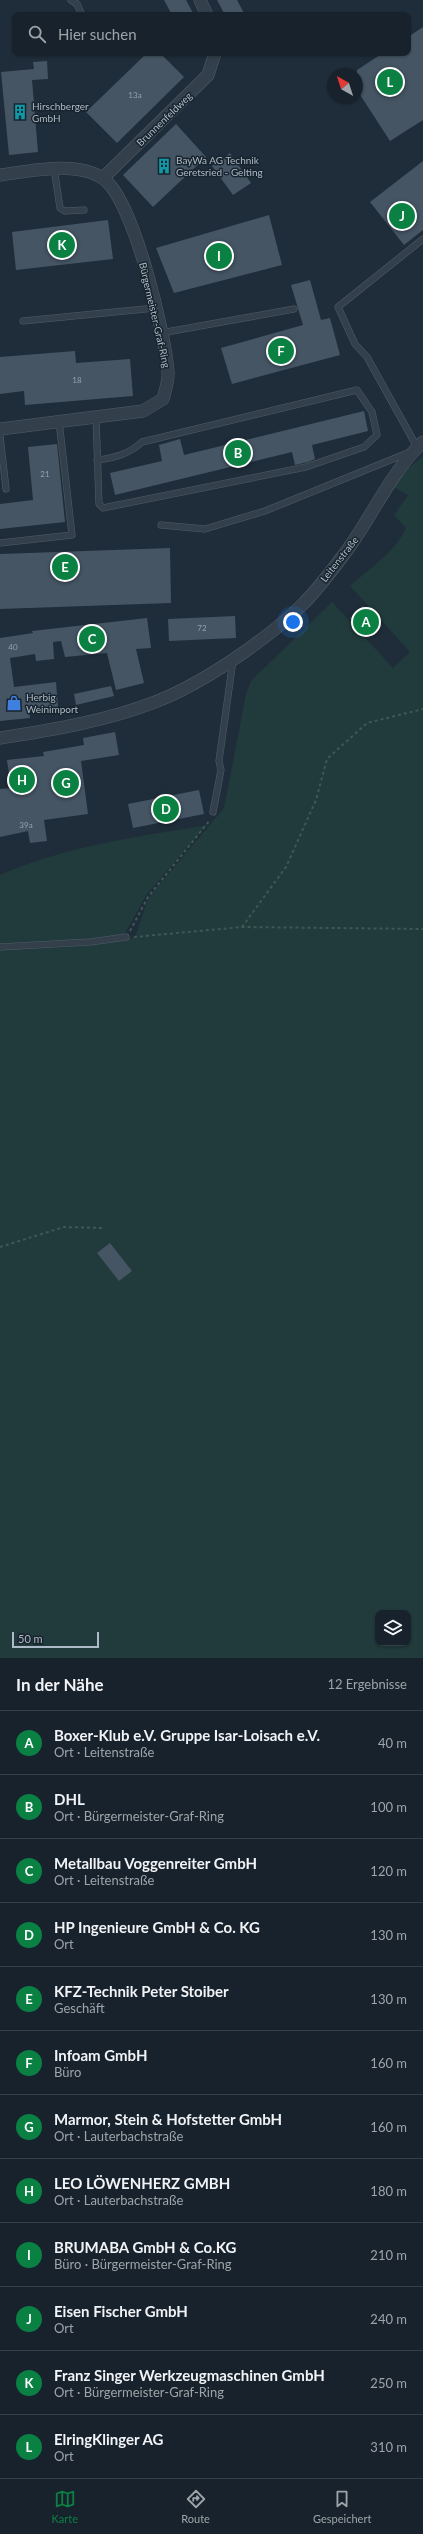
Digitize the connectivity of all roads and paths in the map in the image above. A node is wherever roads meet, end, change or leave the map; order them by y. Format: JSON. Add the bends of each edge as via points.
{"nodes":[{"id":1,"x":71,"y":0,"type":"edge"},
{"id":2,"x":200,"y":0,"type":"edge"},
{"id":3,"x":81,"y":12,"type":"edge"},
{"id":4,"x":206,"y":12,"type":"edge"},
{"id":5,"x":214,"y":56,"type":"edge"},
{"id":6,"x":54,"y":168,"type":"junction"},
{"id":7,"x":0,"y":175,"type":"edge"},
{"id":8,"x":103,"y":178,"type":"junction"},
{"id":9,"x":84,"y":210,"type":"dead end"},
{"id":10,"x":423,"y":239,"type":"edge"},
{"id":11,"x":155,"y":308,"type":"junction"},
{"id":12,"x":294,"y":309,"type":"dead end"},
{"id":13,"x":23,"y":322,"type":"dead end"},
{"id":14,"x":160,"y":334,"type":"junction"},
{"id":15,"x":96,"y":416,"type":"junction"},
{"id":16,"x":59,"y":421,"type":"junction"},
{"id":17,"x":0,"y":429,"type":"edge"},
{"id":18,"x":0,"y":436,"type":"edge"},
{"id":19,"x":418,"y":447,"type":"edge"},
{"id":20,"x":97,"y":460,"type":"junction"},
{"id":21,"x":6,"y":489,"type":"dead end"},
{"id":22,"x":161,"y":525,"type":"dead end"},
{"id":23,"x":0,"y":543,"type":"edge"},
{"id":24,"x":233,"y":658,"type":"junction"},
{"id":25,"x":423,"y":709,"type":"edge"},
{"id":26,"x":0,"y":738,"type":"edge"},
{"id":27,"x":212,"y":812,"type":"joint"},
{"id":28,"x":242,"y":927,"type":"junction"},
{"id":29,"x":423,"y":929,"type":"edge"},
{"id":30,"x":126,"y":937,"type":"junction"},
{"id":31,"x":0,"y":947,"type":"edge"},
{"id":32,"x":102,"y":1228,"type":"dead end"},
{"id":33,"x":0,"y":1247,"type":"edge"}],
"edges":[{"from":1,"to":3,"type":"lane","via":[[77,4]]},
{"from":2,"to":4,"type":"street"},
{"from":5,"to":8,"type":"street","name":"Brunnenfeldweg","via":[[208,75]]},
{"from":6,"to":7,"type":"street","name":"Bürgermeister-Graf-Ring"},
{"from":6,"to":8,"type":"street","name":"Bürgermeister-Graf-Ring","via":[[68,166]]},
{"from":6,"to":9,"type":"lane","via":[[60,208],[65,211]]},
{"from":8,"to":11,"type":"street","name":"Bürgermeister-Graf-Ring","via":[[118,193],[136,234]]},
{"from":10,"to":19,"type":"lane","via":[[338,307],[355,344],[367,357]]},
{"from":11,"to":13,"type":"lane"},
{"from":11,"to":14,"type":"street","name":"Bürgermeister-Graf-Ring"},
{"from":12,"to":14,"type":"lane"},
{"from":14,"to":15,"type":"street","name":"Bürgermeister-Graf-Ring","via":[[169,374],[163,399],[143,410]]},
{"from":15,"to":16,"type":"street","name":"Bürgermeister-Graf-Ring"},
{"from":15,"to":20,"type":"lane"},
{"from":16,"to":17,"type":"street","name":"Bürgermeister-Graf-Ring"},
{"from":16,"to":23,"type":"lane","via":[[72,535]]},
{"from":18,"to":21,"type":"lane"},
{"from":19,"to":22,"type":"lane","via":[[265,511],[205,529]]},
{"from":19,"to":24,"type":"street","name":"Leitenstraße","via":[[395,472],[377,507],[342,557],[303,604]]},
{"from":20,"to":20,"type":"lane","via":[[99,504],[103,508],[306,467],[364,447],[377,436],[372,412],[357,390],[142,442],[133,450],[115,458]]},
{"from":24,"to":26,"type":"street","name":"Leitenstraße","via":[[181,690],[155,702],[61,728]]},
{"from":24,"to":27,"type":"lane","via":[[221,770]]},
{"from":25,"to":28,"type":"path","via":[[368,723],[327,760],[316,800],[286,867]]},
{"from":27,"to":30,"type":"path","via":[[208,825],[148,897]]},
{"from":28,"to":29,"type":"path"},
{"from":28,"to":30,"type":"path"},
{"from":30,"to":31,"type":"lane","via":[[90,942]]},
{"from":32,"to":33,"type":"path","via":[[64,1227]]}]}
